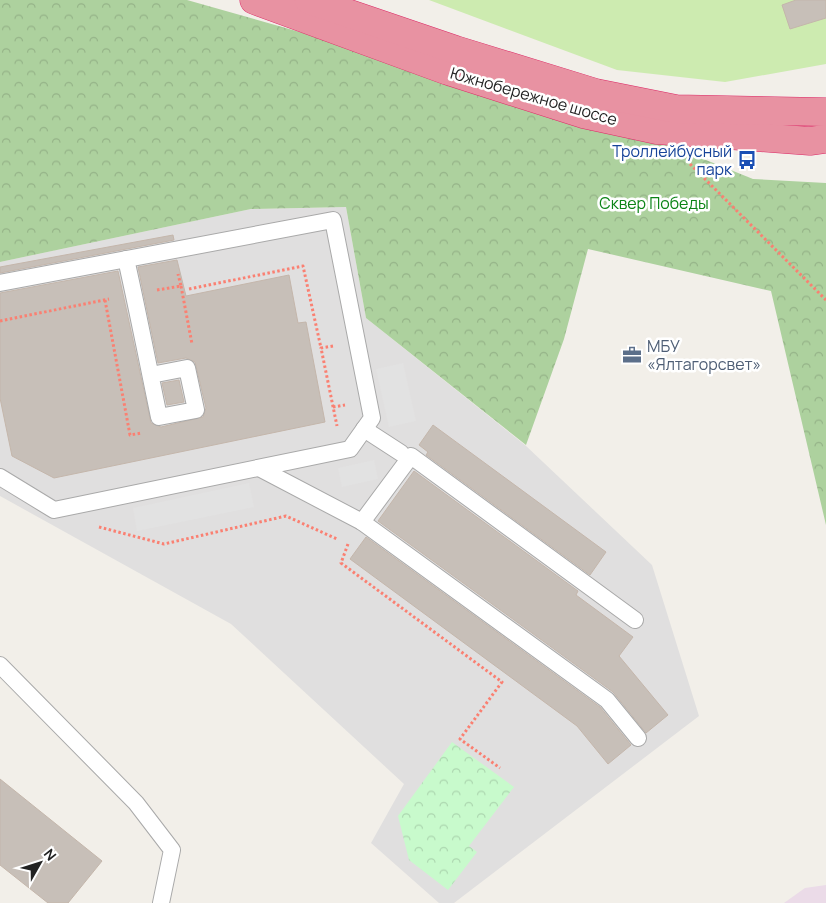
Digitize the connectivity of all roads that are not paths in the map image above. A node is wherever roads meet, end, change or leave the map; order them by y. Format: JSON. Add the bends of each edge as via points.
{"nodes":[{"id":1,"x":254,"y":0,"type":"edge"},
{"id":2,"x":309,"y":0,"type":"edge"},
{"id":3,"x":826,"y":112,"type":"edge"},
{"id":4,"x":826,"y":139,"type":"edge"},
{"id":5,"x":126,"y":259,"type":"junction"},
{"id":6,"x":0,"y":283,"type":"edge"},
{"id":7,"x":150,"y":375,"type":"dead end"},
{"id":8,"x":364,"y":429,"type":"junction"},
{"id":9,"x":401,"y":452,"type":"dead end"},
{"id":10,"x":259,"y":468,"type":"junction"},
{"id":11,"x":0,"y":477,"type":"edge"},
{"id":12,"x":362,"y":522,"type":"junction"},
{"id":13,"x":635,"y":620,"type":"dead end"},
{"id":14,"x":0,"y":665,"type":"edge"},
{"id":15,"x":638,"y":738,"type":"dead end"},
{"id":16,"x":161,"y":903,"type":"edge"}],
"edges":[{"from":1,"to":4,"type":"highway","name":"Южнобережное шоссе","via":[[448,71],[583,114],[656,130],[810,141]]},
{"from":2,"to":3,"type":"highway","name":"Южнобережное шоссе","via":[[456,50],[596,92],[676,109]]},
{"from":5,"to":6,"type":"lane"},
{"from":5,"to":7,"type":"lane"},
{"from":5,"to":8,"type":"lane","via":[[333,220],[372,418]]},
{"from":8,"to":9,"type":"lane"},
{"from":8,"to":10,"type":"lane","via":[[350,449]]},
{"from":10,"to":11,"type":"lane","via":[[54,510]]},
{"from":10,"to":12,"type":"lane"},
{"from":12,"to":13,"type":"lane","via":[[411,456]]},
{"from":12,"to":15,"type":"lane","via":[[607,700]]},
{"from":14,"to":16,"type":"lane","via":[[136,803],[172,850]]}]}
